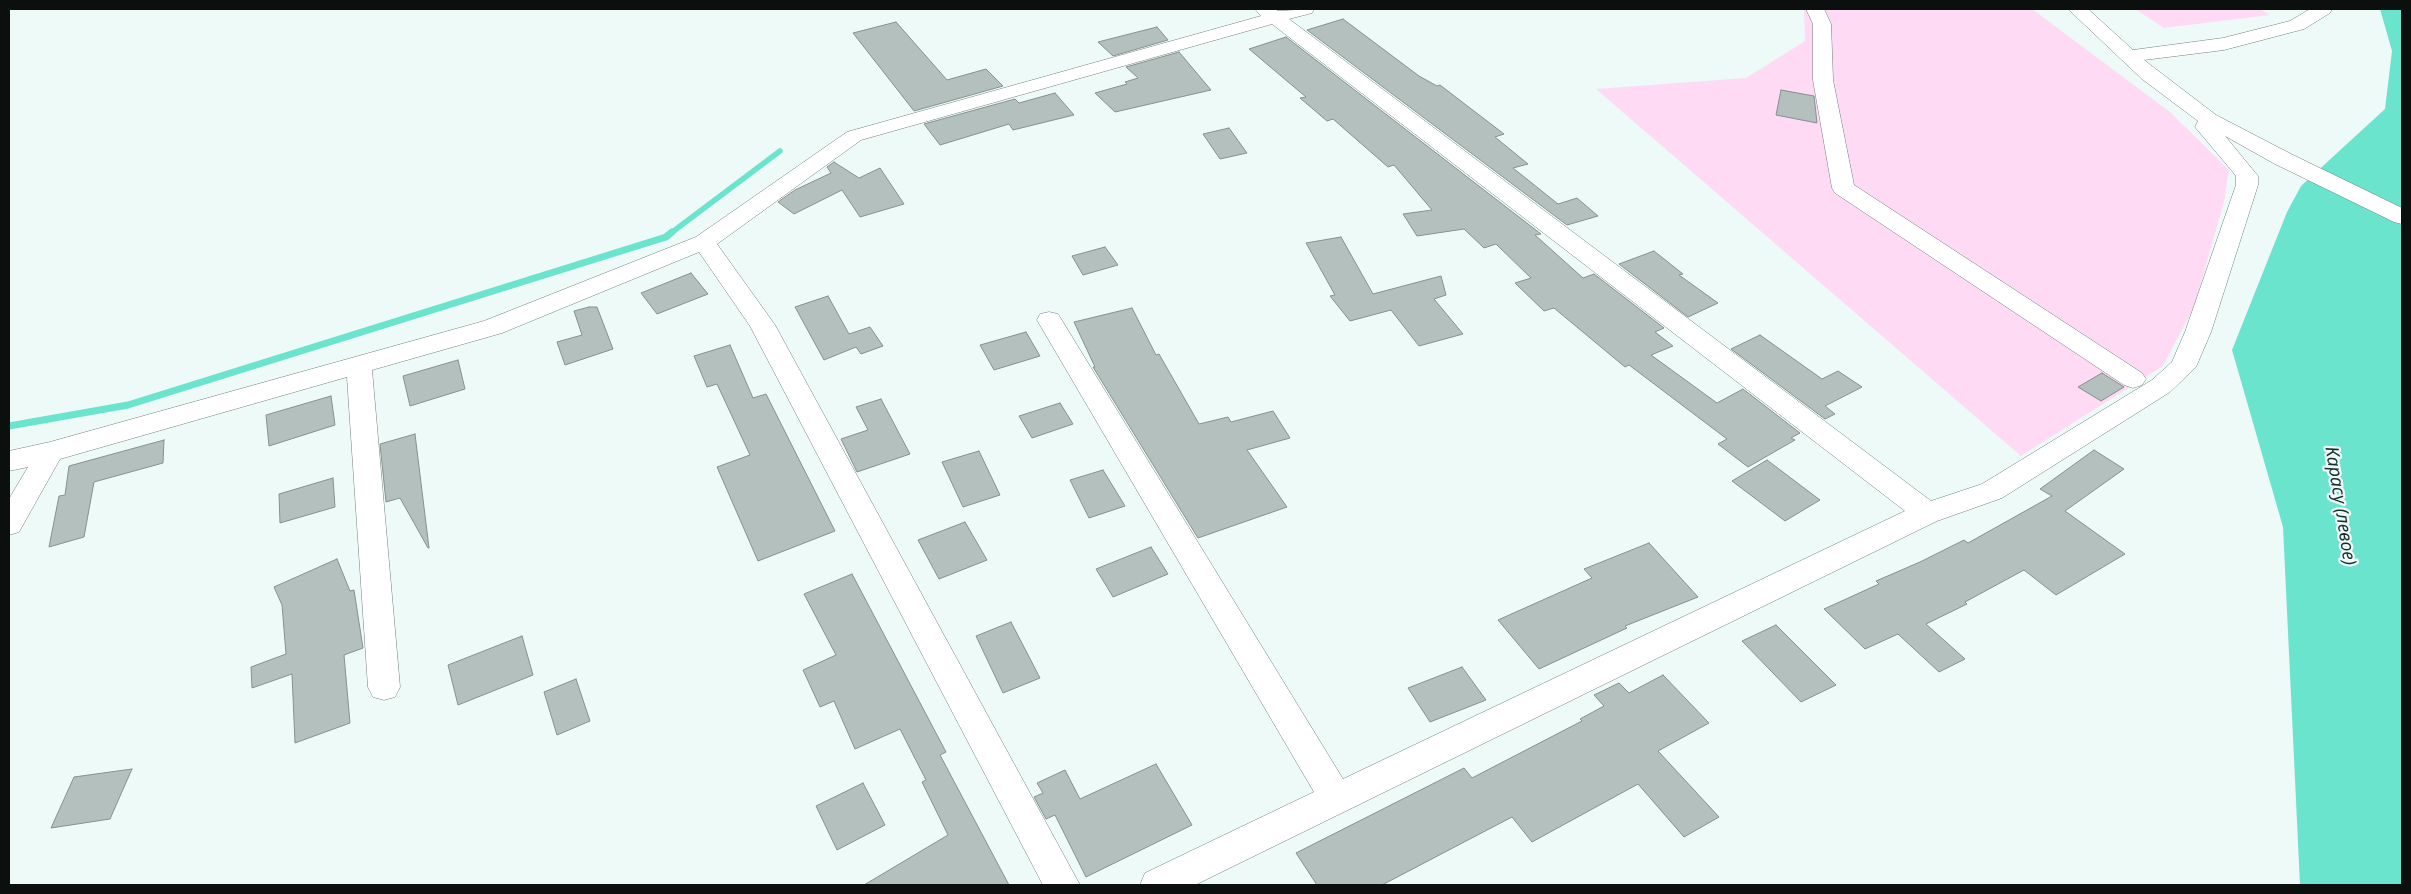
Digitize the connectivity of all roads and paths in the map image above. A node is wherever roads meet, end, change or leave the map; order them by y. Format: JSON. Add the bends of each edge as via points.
{"nodes":[{"id":1,"x":1305,"y":9,"type":"edge"},
{"id":2,"x":1815,"y":9,"type":"edge"},
{"id":3,"x":2077,"y":9,"type":"edge"},
{"id":4,"x":2323,"y":9,"type":"edge"},
{"id":5,"x":1270,"y":13,"type":"edge"},
{"id":6,"x":2128,"y":56,"type":"junction"},
{"id":7,"x":2209,"y":119,"type":"junction"},
{"id":8,"x":2402,"y":217,"type":"edge"},
{"id":9,"x":704,"y":242,"type":"junction"},
{"id":10,"x":1049,"y":320,"type":"dead end"},
{"id":11,"x":359,"y":367,"type":"junction"},
{"id":12,"x":2133,"y":379,"type":"dead end"},
{"id":13,"x":50,"y":452,"type":"junction"},
{"id":14,"x":9,"y":461,"type":"edge"},
{"id":15,"x":1927,"y":513,"type":"junction"},
{"id":16,"x":9,"y":524,"type":"edge"},
{"id":17,"x":384,"y":687,"type":"dead end"},
{"id":18,"x":1336,"y":798,"type":"junction"},
{"id":19,"x":1062,"y":885,"type":"edge"},
{"id":20,"x":1158,"y":885,"type":"edge"}],
"edges":[{"from":1,"to":5,"type":"street"},
{"from":2,"to":12,"type":"street","via":[[1822,24],[1823,80],[1843,188]]},
{"from":3,"to":6,"type":"street"},
{"from":4,"to":6,"type":"street","via":[[2297,25],[2224,44]]},
{"from":5,"to":9,"type":"street","via":[[854,136]]},
{"from":5,"to":15,"type":"street"},
{"from":6,"to":7,"type":"street"},
{"from":7,"to":8,"type":"street"},
{"from":7,"to":15,"type":"street","via":[[2205,127],[2240,166],[2247,176],[2247,186],[2183,367],[2161,386],[1992,491]]},
{"from":9,"to":11,"type":"street","via":[[493,327]]},
{"from":9,"to":19,"type":"street","via":[[762,325]]},
{"from":10,"to":18,"type":"street"},
{"from":11,"to":13,"type":"street"},
{"from":11,"to":17,"type":"street"},
{"from":13,"to":14,"type":"street"},
{"from":13,"to":16,"type":"street"},
{"from":15,"to":18,"type":"street"},
{"from":18,"to":20,"type":"street"}]}
